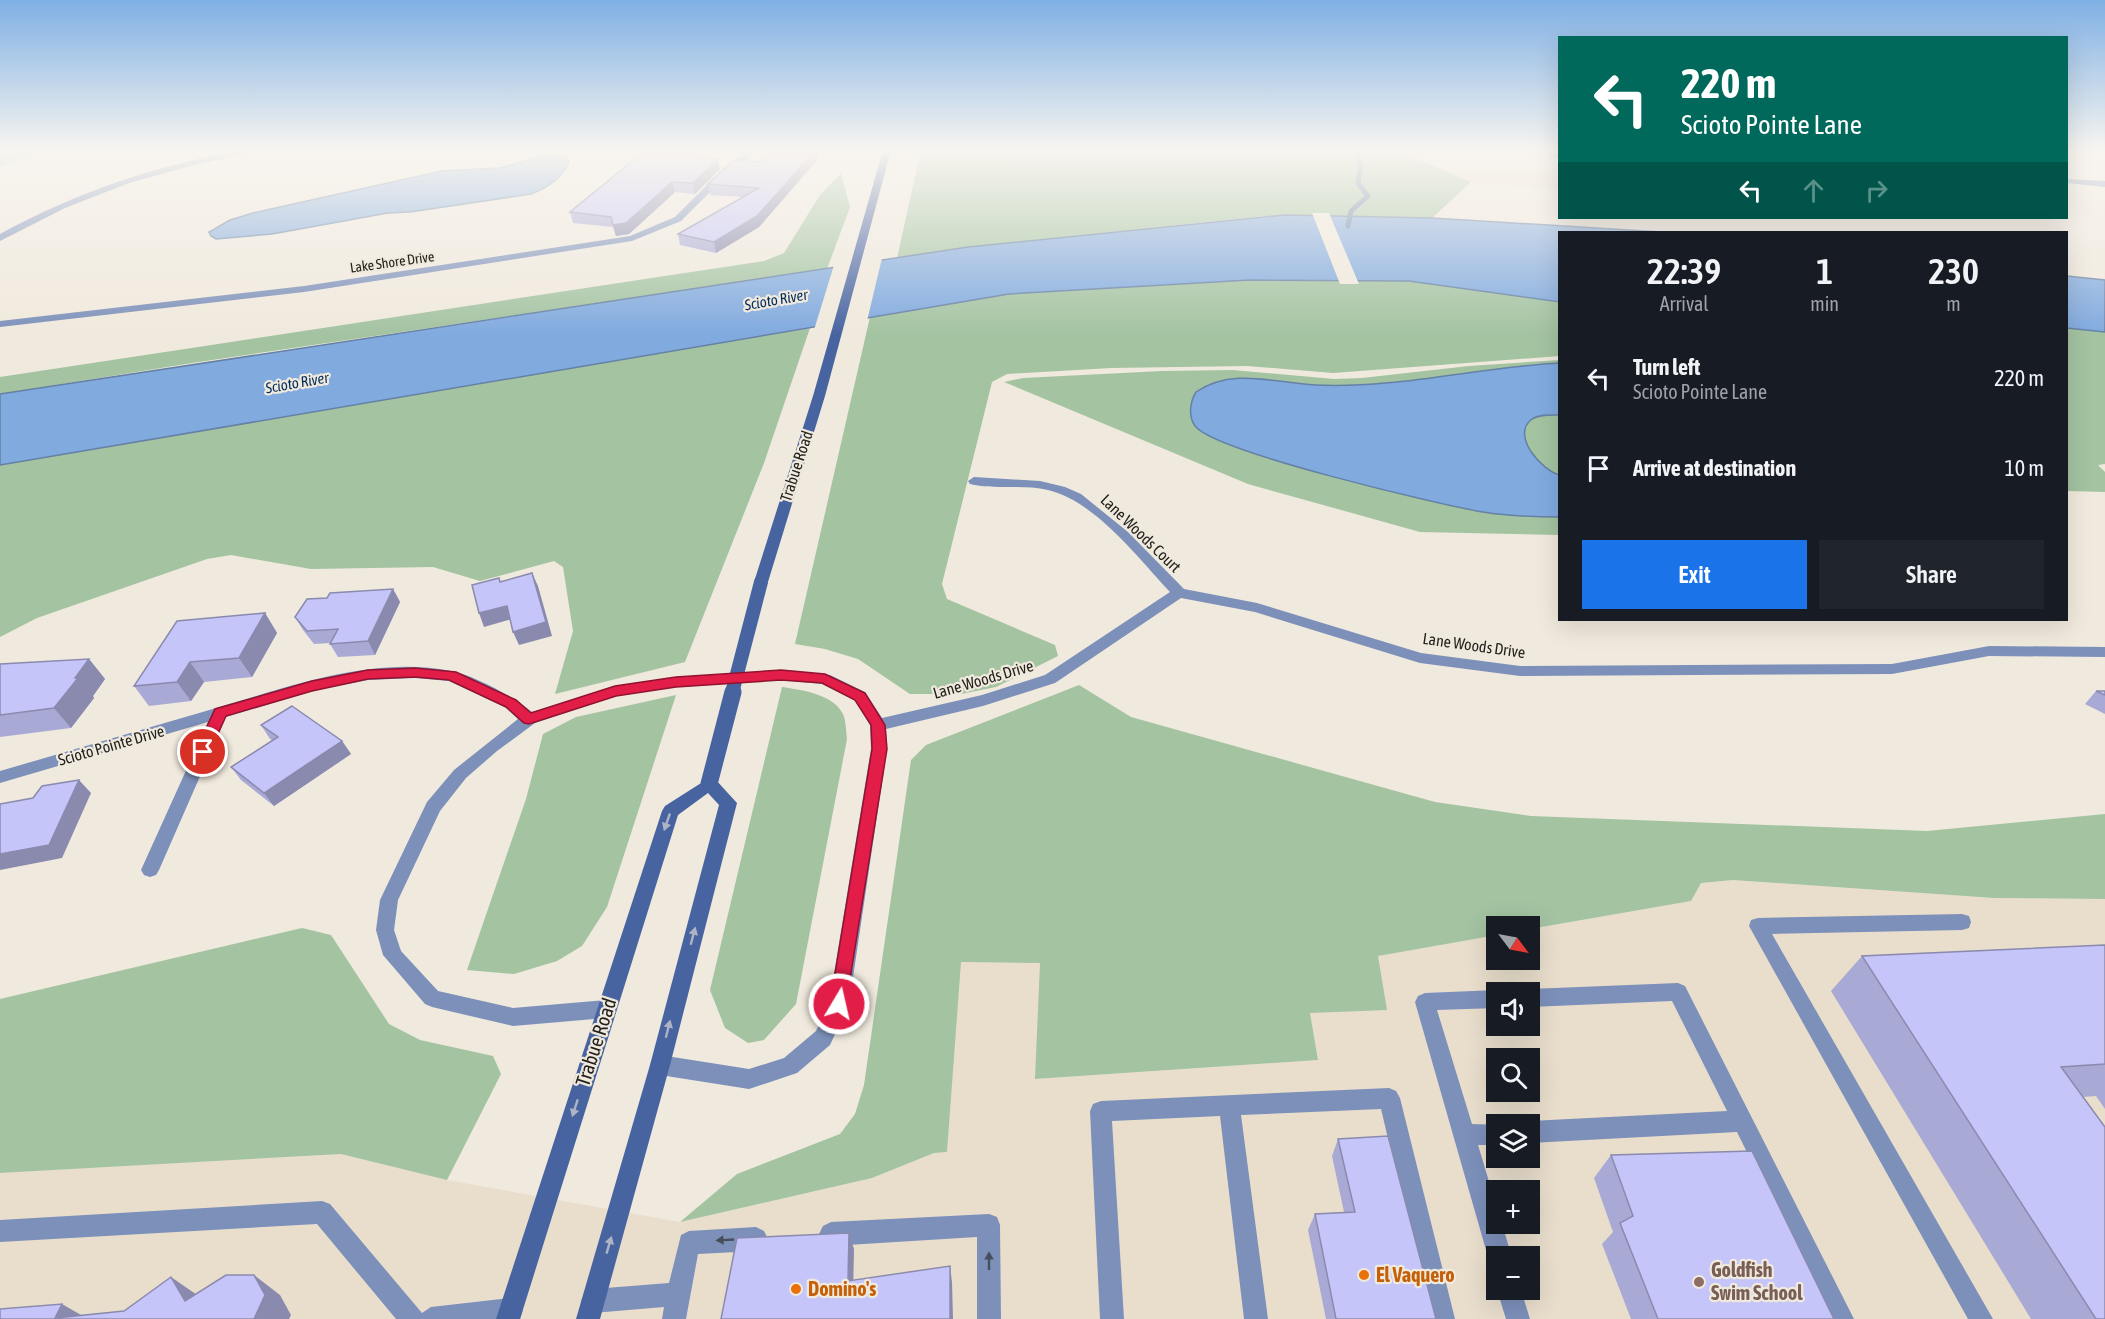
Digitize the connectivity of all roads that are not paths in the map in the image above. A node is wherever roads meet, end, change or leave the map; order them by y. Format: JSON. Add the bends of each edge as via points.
{"nodes":[{"id":1,"x":47,"y":212,"type":"edge"},
{"id":2,"x":685,"y":212,"type":"edge"},
{"id":3,"x":870,"y":212,"type":"edge"},
{"id":4,"x":0,"y":238,"type":"edge"},
{"id":5,"x":0,"y":324,"type":"edge"},
{"id":6,"x":974,"y":481,"type":"dead end"},
{"id":7,"x":1179,"y":592,"type":"junction"},
{"id":8,"x":2105,"y":652,"type":"edge"},
{"id":9,"x":220,"y":713,"type":"junction"},
{"id":10,"x":529,"y":719,"type":"junction"},
{"id":11,"x":878,"y":725,"type":"junction"},
{"id":12,"x":0,"y":777,"type":"edge"},
{"id":13,"x":709,"y":784,"type":"junction"},
{"id":14,"x":150,"y":870,"type":"dead end"},
{"id":15,"x":1962,"y":922,"type":"dead end"},
{"id":16,"x":1540,"y":998,"type":"edge"},
{"id":17,"x":1486,"y":999,"type":"edge"},
{"id":18,"x":606,"y":1009,"type":"junction"},
{"id":19,"x":660,"y":1065,"type":"junction"},
{"id":20,"x":1228,"y":1105,"type":"junction"},
{"id":21,"x":1743,"y":1121,"type":"junction"},
{"id":22,"x":1540,"y":1131,"type":"edge"},
{"id":23,"x":1486,"y":1134,"type":"edge"},
{"id":24,"x":1464,"y":1135,"type":"junction"},
{"id":25,"x":0,"y":1231,"type":"edge"},
{"id":26,"x":804,"y":1236,"type":"edge"},
{"id":27,"x":781,"y":1237,"type":"edge"},
{"id":28,"x":1497,"y":1246,"type":"edge"},
{"id":29,"x":679,"y":1294,"type":"junction"},
{"id":30,"x":1512,"y":1300,"type":"edge"},
{"id":31,"x":590,"y":1310,"type":"edge"},
{"id":32,"x":509,"y":1314,"type":"edge"},
{"id":33,"x":412,"y":1319,"type":"edge"},
{"id":34,"x":431,"y":1319,"type":"edge"},
{"id":35,"x":674,"y":1319,"type":"edge"},
{"id":36,"x":989,"y":1319,"type":"edge"},
{"id":37,"x":1112,"y":1319,"type":"edge"},
{"id":38,"x":1256,"y":1319,"type":"edge"},
{"id":39,"x":1443,"y":1319,"type":"edge"},
{"id":40,"x":1518,"y":1319,"type":"edge"},
{"id":41,"x":1842,"y":1319,"type":"edge"},
{"id":42,"x":1981,"y":1319,"type":"edge"}],
"edges":[{"from":1,"to":4,"type":"street"},
{"from":2,"to":5,"type":"street","name":"Lake Shore Drive","via":[[657,230],[632,238],[304,289]]},
{"from":3,"to":13,"type":"main road","name":"Trabue Road","bridge":true,"via":[[761,582]]},
{"from":6,"to":7,"type":"street","name":"Lane Woods Court","via":[[1032,483],[1061,490],[1083,501]]},
{"from":7,"to":8,"type":"street","name":"Lane Woods Drive","via":[[1257,608],[1420,658],[1520,671],[1892,669],[1989,651]]},
{"from":7,"to":11,"type":"street","name":"Lane Woods Drive","via":[[1050,678],[983,700]]},
{"from":9,"to":10,"type":"street","name":"Scioto Pointe Drive","via":[[323,684],[368,675],[415,673],[451,676],[511,703]]},
{"from":9,"to":12,"type":"street","name":"Scioto Pointe Drive"},
{"from":9,"to":14,"type":"street"},
{"from":10,"to":11,"type":"street","via":[[615,691],[676,682],[781,675],[825,679],[860,696]]},
{"from":10,"to":18,"type":"street","via":[[460,774],[433,807],[389,900],[385,930],[393,955],[432,998],[513,1017]]},
{"from":11,"to":19,"type":"street","via":[[879,749],[839,1004],[823,1038],[790,1066],[749,1079]]},
{"from":13,"to":18,"type":"main road","name":"Trabue Road","one_way":true,"via":[[671,811]]},
{"from":19,"to":13,"type":"main road","one_way":true,"via":[[728,803]]},
{"from":15,"to":42,"type":"street","via":[[1758,926]]},
{"from":16,"to":21,"type":"street","via":[[1678,992]]},
{"from":17,"to":24,"type":"street","via":[[1425,1002]]},
{"from":18,"to":32,"type":"main road","name":"Trabue Road","one_way":true},
{"from":31,"to":19,"type":"main road","one_way":true},
{"from":20,"to":37,"type":"street","via":[[1101,1111]]},
{"from":20,"to":38,"type":"street"},
{"from":20,"to":39,"type":"street","via":[[1389,1098]]},
{"from":21,"to":22,"type":"street"},
{"from":21,"to":41,"type":"street"},
{"from":23,"to":24,"type":"street"},
{"from":24,"to":28,"type":"street"},
{"from":25,"to":33,"type":"street","via":[[322,1212]]},
{"from":36,"to":26,"type":"street","one_way":true,"via":[[989,1225]]},
{"from":27,"to":29,"type":"street","one_way":true,"via":[[689,1243]]},
{"from":29,"to":31,"type":"street"},
{"from":29,"to":35,"type":"street"},
{"from":30,"to":40,"type":"street"},
{"from":32,"to":34,"type":"street"}]}
